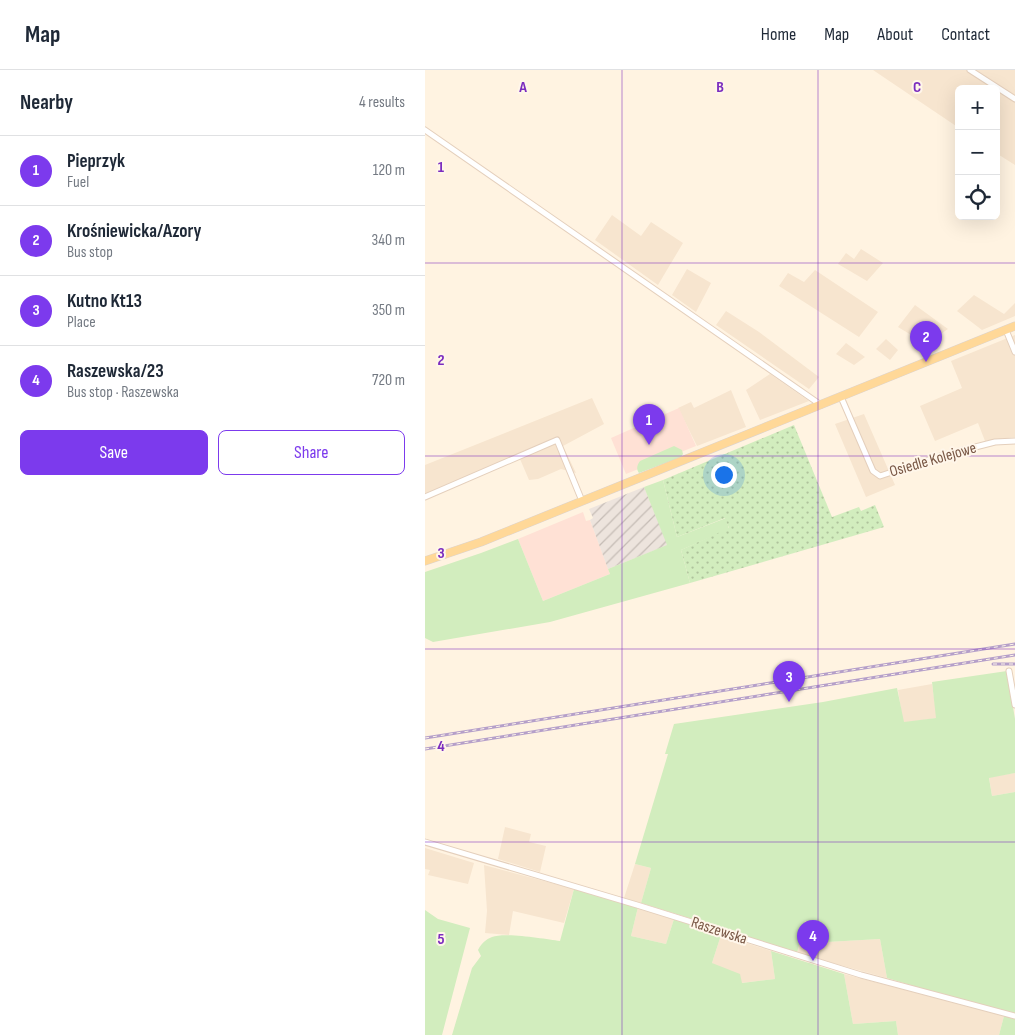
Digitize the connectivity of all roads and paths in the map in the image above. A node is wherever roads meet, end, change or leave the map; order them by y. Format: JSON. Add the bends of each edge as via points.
{"nodes":[{"id":1,"x":970,"y":70,"type":"edge"},
{"id":2,"x":1015,"y":99,"type":"edge"},
{"id":3,"x":425,"y":130,"type":"edge"},
{"id":4,"x":1015,"y":326,"type":"edge"},
{"id":5,"x":1006,"y":330,"type":"junction"},
{"id":6,"x":1015,"y":352,"type":"edge"},
{"id":7,"x":841,"y":397,"type":"junction"},
{"id":8,"x":821,"y":405,"type":"junction"},
{"id":9,"x":1015,"y":441,"type":"edge"},
{"id":10,"x":425,"y":497,"type":"edge"},
{"id":11,"x":582,"y":501,"type":"junction"},
{"id":12,"x":425,"y":561,"type":"edge"},
{"id":13,"x":1009,"y":671,"type":"dead end"},
{"id":14,"x":1015,"y":705,"type":"edge"},
{"id":15,"x":425,"y":842,"type":"edge"},
{"id":16,"x":1015,"y":1016,"type":"edge"}],
"edges":[{"from":1,"to":2,"type":"street"},
{"from":3,"to":8,"type":"street"},
{"from":4,"to":5,"type":"main road"},
{"from":5,"to":6,"type":"street"},
{"from":5,"to":7,"type":"main road"},
{"from":7,"to":8,"type":"main road"},
{"from":7,"to":9,"type":"street","name":"Osiedle Kolejowe","via":[[873,471],[880,476],[940,456],[995,442]]},
{"from":8,"to":11,"type":"main road"},
{"from":10,"to":11,"type":"street","via":[[557,440]]},
{"from":11,"to":12,"type":"main road"},
{"from":13,"to":14,"type":"street"},
{"from":15,"to":16,"type":"street","name":"Raszewska","via":[[861,976]]}]}
